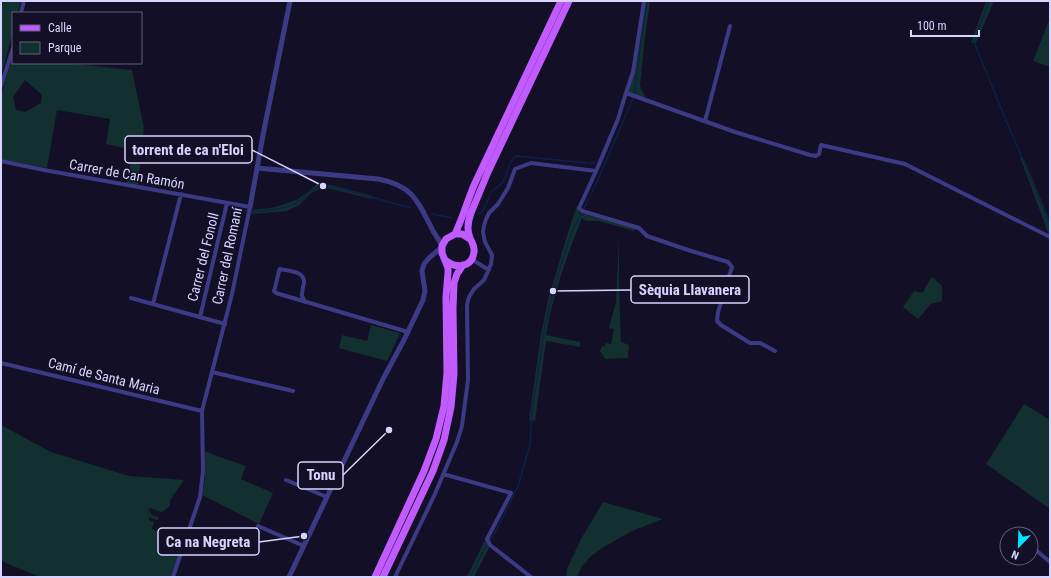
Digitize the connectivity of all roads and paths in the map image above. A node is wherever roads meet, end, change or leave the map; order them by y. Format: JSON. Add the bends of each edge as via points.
{"nodes":[{"id":1,"x":24,"y":1,"type":"edge"},
{"id":2,"x":290,"y":1,"type":"edge"},
{"id":3,"x":560,"y":1,"type":"edge"},
{"id":4,"x":569,"y":1,"type":"edge"},
{"id":5,"x":644,"y":1,"type":"edge"},
{"id":6,"x":22,"y":12,"type":"edge"},
{"id":7,"x":730,"y":26,"type":"dead end"},
{"id":8,"x":12,"y":51,"type":"edge"},
{"id":9,"x":1,"y":86,"type":"edge"},
{"id":10,"x":626,"y":94,"type":"junction"},
{"id":11,"x":705,"y":121,"type":"junction"},
{"id":12,"x":1,"y":161,"type":"edge"},
{"id":13,"x":257,"y":168,"type":"junction"},
{"id":14,"x":596,"y":171,"type":"junction"},
{"id":15,"x":181,"y":194,"type":"junction"},
{"id":16,"x":227,"y":203,"type":"junction"},
{"id":17,"x":250,"y":207,"type":"junction"},
{"id":18,"x":434,"y":233,"type":"junction"},
{"id":19,"x":451,"y":235,"type":"junction"},
{"id":20,"x":1050,"y":237,"type":"edge"},
{"id":21,"x":470,"y":239,"type":"junction"},
{"id":22,"x":442,"y":247,"type":"junction"},
{"id":23,"x":432,"y":256,"type":"junction"},
{"id":24,"x":444,"y":259,"type":"junction"},
{"id":25,"x":471,"y":259,"type":"junction"},
{"id":26,"x":463,"y":265,"type":"junction"},
{"id":27,"x":489,"y":270,"type":"junction"},
{"id":28,"x":131,"y":298,"type":"dead end"},
{"id":29,"x":305,"y":302,"type":"junction"},
{"id":30,"x":153,"y":304,"type":"junction"},
{"id":31,"x":200,"y":317,"type":"junction"},
{"id":32,"x":225,"y":324,"type":"junction"},
{"id":33,"x":408,"y":332,"type":"junction"},
{"id":34,"x":775,"y":351,"type":"dead end"},
{"id":35,"x":1,"y":363,"type":"edge"},
{"id":36,"x":212,"y":372,"type":"junction"},
{"id":37,"x":293,"y":391,"type":"dead end"},
{"id":38,"x":202,"y":411,"type":"junction"},
{"id":39,"x":443,"y":474,"type":"junction"},
{"id":40,"x":286,"y":480,"type":"dead end"},
{"id":41,"x":327,"y":497,"type":"junction"},
{"id":42,"x":258,"y":526,"type":"dead end"},
{"id":43,"x":304,"y":546,"type":"junction"},
{"id":44,"x":1039,"y":553,"type":"edge"},
{"id":45,"x":1050,"y":562,"type":"edge"},
{"id":46,"x":173,"y":577,"type":"edge"},
{"id":47,"x":289,"y":577,"type":"edge"},
{"id":48,"x":375,"y":577,"type":"edge"},
{"id":49,"x":384,"y":577,"type":"edge"},
{"id":50,"x":395,"y":577,"type":"edge"},
{"id":51,"x":531,"y":577,"type":"edge"}],
"edges":[{"from":1,"to":6,"type":"street"},
{"from":2,"to":13,"type":"street","name":"Carrer del Romaní"},
{"from":3,"to":19,"type":"main road","via":[[472,188],[461,220]]},
{"from":4,"to":21,"type":"main road","via":[[477,197],[468,225]]},
{"from":5,"to":10,"type":"street","via":[[633,72]]},
{"from":7,"to":11,"type":"street"},
{"from":8,"to":9,"type":"street"},
{"from":10,"to":11,"type":"street"},
{"from":10,"to":14,"type":"street"},
{"from":11,"to":20,"type":"street","via":[[810,155],[819,154],[822,145],[904,164]]},
{"from":12,"to":15,"type":"street","name":"Carrer de Can Ramón"},
{"from":13,"to":17,"type":"street","name":"Carrer del Romaní"},
{"from":13,"to":18,"type":"street","via":[[378,179],[394,183],[409,192],[419,204]]},
{"from":14,"to":27,"type":"street","via":[[531,163],[515,169],[508,188],[489,214],[484,226],[485,242],[492,255]]},
{"from":14,"to":34,"type":"street","via":[[579,208],[639,228],[647,236],[728,262],[732,266],[717,321],[750,343],[760,342]]},
{"from":15,"to":16,"type":"street","name":"Carrer de Can Ramón"},
{"from":15,"to":30,"type":"street"},
{"from":16,"to":17,"type":"street","name":"Carrer de Can Ramón"},
{"from":16,"to":31,"type":"street","name":"Carrer del Fonoll"},
{"from":17,"to":32,"type":"street","name":"Carrer del Romaní"},
{"from":18,"to":19,"type":"street","via":[[441,236]]},
{"from":18,"to":22,"type":"street"},
{"from":19,"to":21,"type":"main road","via":[[462,234]]},
{"from":19,"to":22,"type":"main road"},
{"from":21,"to":25,"type":"main road","via":[[474,248]]},
{"from":22,"to":23,"type":"street"},
{"from":22,"to":24,"type":"main road"},
{"from":23,"to":24,"type":"street"},
{"from":23,"to":33,"type":"street","via":[[423,268],[424,296]]},
{"from":24,"to":26,"type":"main road","via":[[452,265]]},
{"from":24,"to":48,"type":"main road","via":[[448,268],[447,374],[444,406],[436,439],[424,471]]},
{"from":25,"to":26,"type":"main road"},
{"from":25,"to":27,"type":"street"},
{"from":26,"to":49,"type":"main road","via":[[456,274],[454,283],[454,374],[446,429],[432,471]]},
{"from":27,"to":39,"type":"street","via":[[484,280],[474,289],[467,305],[468,366],[464,412],[457,442]]},
{"from":28,"to":30,"type":"street"},
{"from":29,"to":29,"type":"street","via":[[274,291],[280,269],[304,276],[302,296]]},
{"from":29,"to":33,"type":"street"},
{"from":30,"to":31,"type":"street"},
{"from":31,"to":32,"type":"street"},
{"from":32,"to":36,"type":"street","name":"Carrer del Romaní"},
{"from":33,"to":41,"type":"street"},
{"from":35,"to":38,"type":"street","name":"Camí de Santa Maria"},
{"from":36,"to":37,"type":"street"},
{"from":36,"to":38,"type":"street","name":"Carrer del Romaní"},
{"from":38,"to":46,"type":"street","name":"Carrer del Romaní","via":[[203,471],[200,497]]},
{"from":39,"to":50,"type":"street"},
{"from":39,"to":51,"type":"street","via":[[511,493],[487,539],[490,545]]},
{"from":40,"to":41,"type":"street"},
{"from":41,"to":43,"type":"street"},
{"from":42,"to":43,"type":"street"},
{"from":43,"to":47,"type":"street"},
{"from":44,"to":45,"type":"street"}]}
